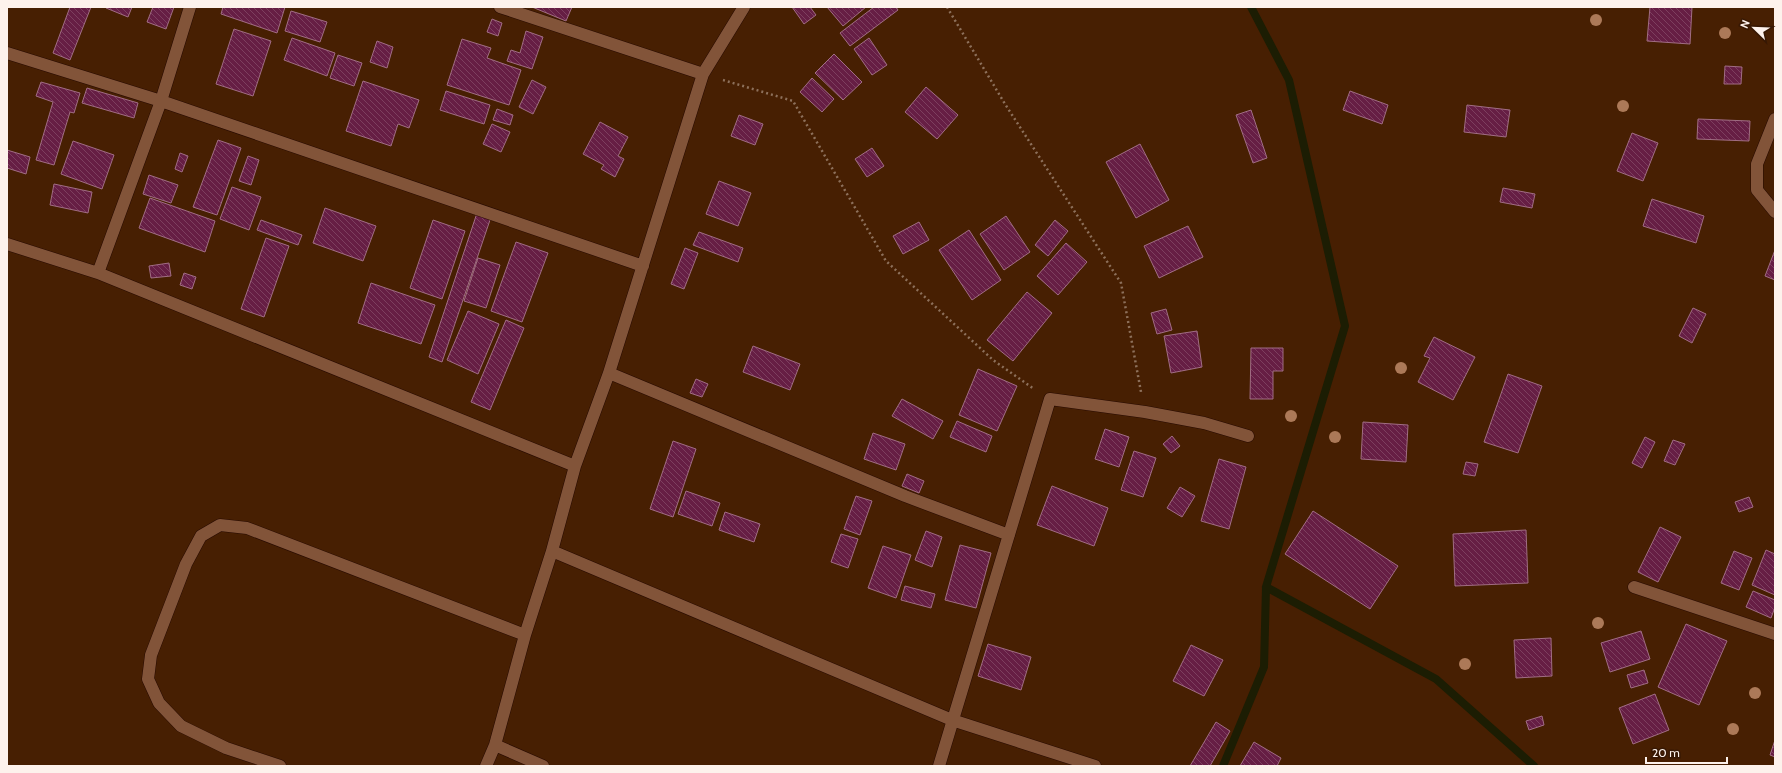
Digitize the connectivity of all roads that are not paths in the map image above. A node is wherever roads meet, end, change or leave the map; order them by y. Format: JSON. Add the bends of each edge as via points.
{"nodes":[{"id":1,"x":190,"y":7,"type":"edge"},
{"id":2,"x":500,"y":7,"type":"edge"},
{"id":3,"x":744,"y":7,"type":"edge"},
{"id":4,"x":7,"y":53,"type":"edge"},
{"id":5,"x":703,"y":74,"type":"junction"},
{"id":6,"x":161,"y":101,"type":"junction"},
{"id":7,"x":1775,"y":119,"type":"edge"},
{"id":8,"x":1775,"y":212,"type":"edge"},
{"id":9,"x":7,"y":244,"type":"edge"},
{"id":10,"x":643,"y":266,"type":"junction"},
{"id":11,"x":98,"y":273,"type":"junction"},
{"id":12,"x":609,"y":373,"type":"junction"},
{"id":13,"x":1248,"y":436,"type":"dead end"},
{"id":14,"x":575,"y":466,"type":"junction"},
{"id":15,"x":1009,"y":535,"type":"junction"},
{"id":16,"x":552,"y":551,"type":"junction"},
{"id":17,"x":1634,"y":587,"type":"dead end"},
{"id":18,"x":1775,"y":634,"type":"edge"},
{"id":19,"x":525,"y":635,"type":"junction"},
{"id":20,"x":952,"y":720,"type":"junction"},
{"id":21,"x":495,"y":745,"type":"junction"},
{"id":22,"x":280,"y":766,"type":"edge"},
{"id":23,"x":486,"y":766,"type":"edge"},
{"id":24,"x":544,"y":766,"type":"edge"},
{"id":25,"x":938,"y":766,"type":"edge"},
{"id":26,"x":1095,"y":766,"type":"edge"}],
"edges":[{"from":1,"to":6,"type":"street"},
{"from":2,"to":5,"type":"street"},
{"from":3,"to":5,"type":"street"},
{"from":4,"to":6,"type":"street"},
{"from":5,"to":10,"type":"street"},
{"from":6,"to":10,"type":"street"},
{"from":6,"to":11,"type":"street"},
{"from":7,"to":8,"type":"street","via":[[1757,164],[1757,190]]},
{"from":9,"to":11,"type":"street"},
{"from":10,"to":12,"type":"street"},
{"from":11,"to":14,"type":"street"},
{"from":12,"to":14,"type":"street"},
{"from":12,"to":15,"type":"street","via":[[905,496]]},
{"from":13,"to":15,"type":"street","via":[[1204,423],[1050,399]]},
{"from":14,"to":16,"type":"street"},
{"from":15,"to":20,"type":"street"},
{"from":16,"to":19,"type":"street"},
{"from":16,"to":20,"type":"street"},
{"from":17,"to":18,"type":"street"},
{"from":19,"to":21,"type":"street"},
{"from":19,"to":22,"type":"street","via":[[247,528],[220,525],[201,536],[186,564],[151,655],[148,679],[159,703],[181,726],[226,748]]},
{"from":20,"to":25,"type":"street"},
{"from":20,"to":26,"type":"street"},
{"from":21,"to":23,"type":"street"},
{"from":21,"to":24,"type":"street"}]}
